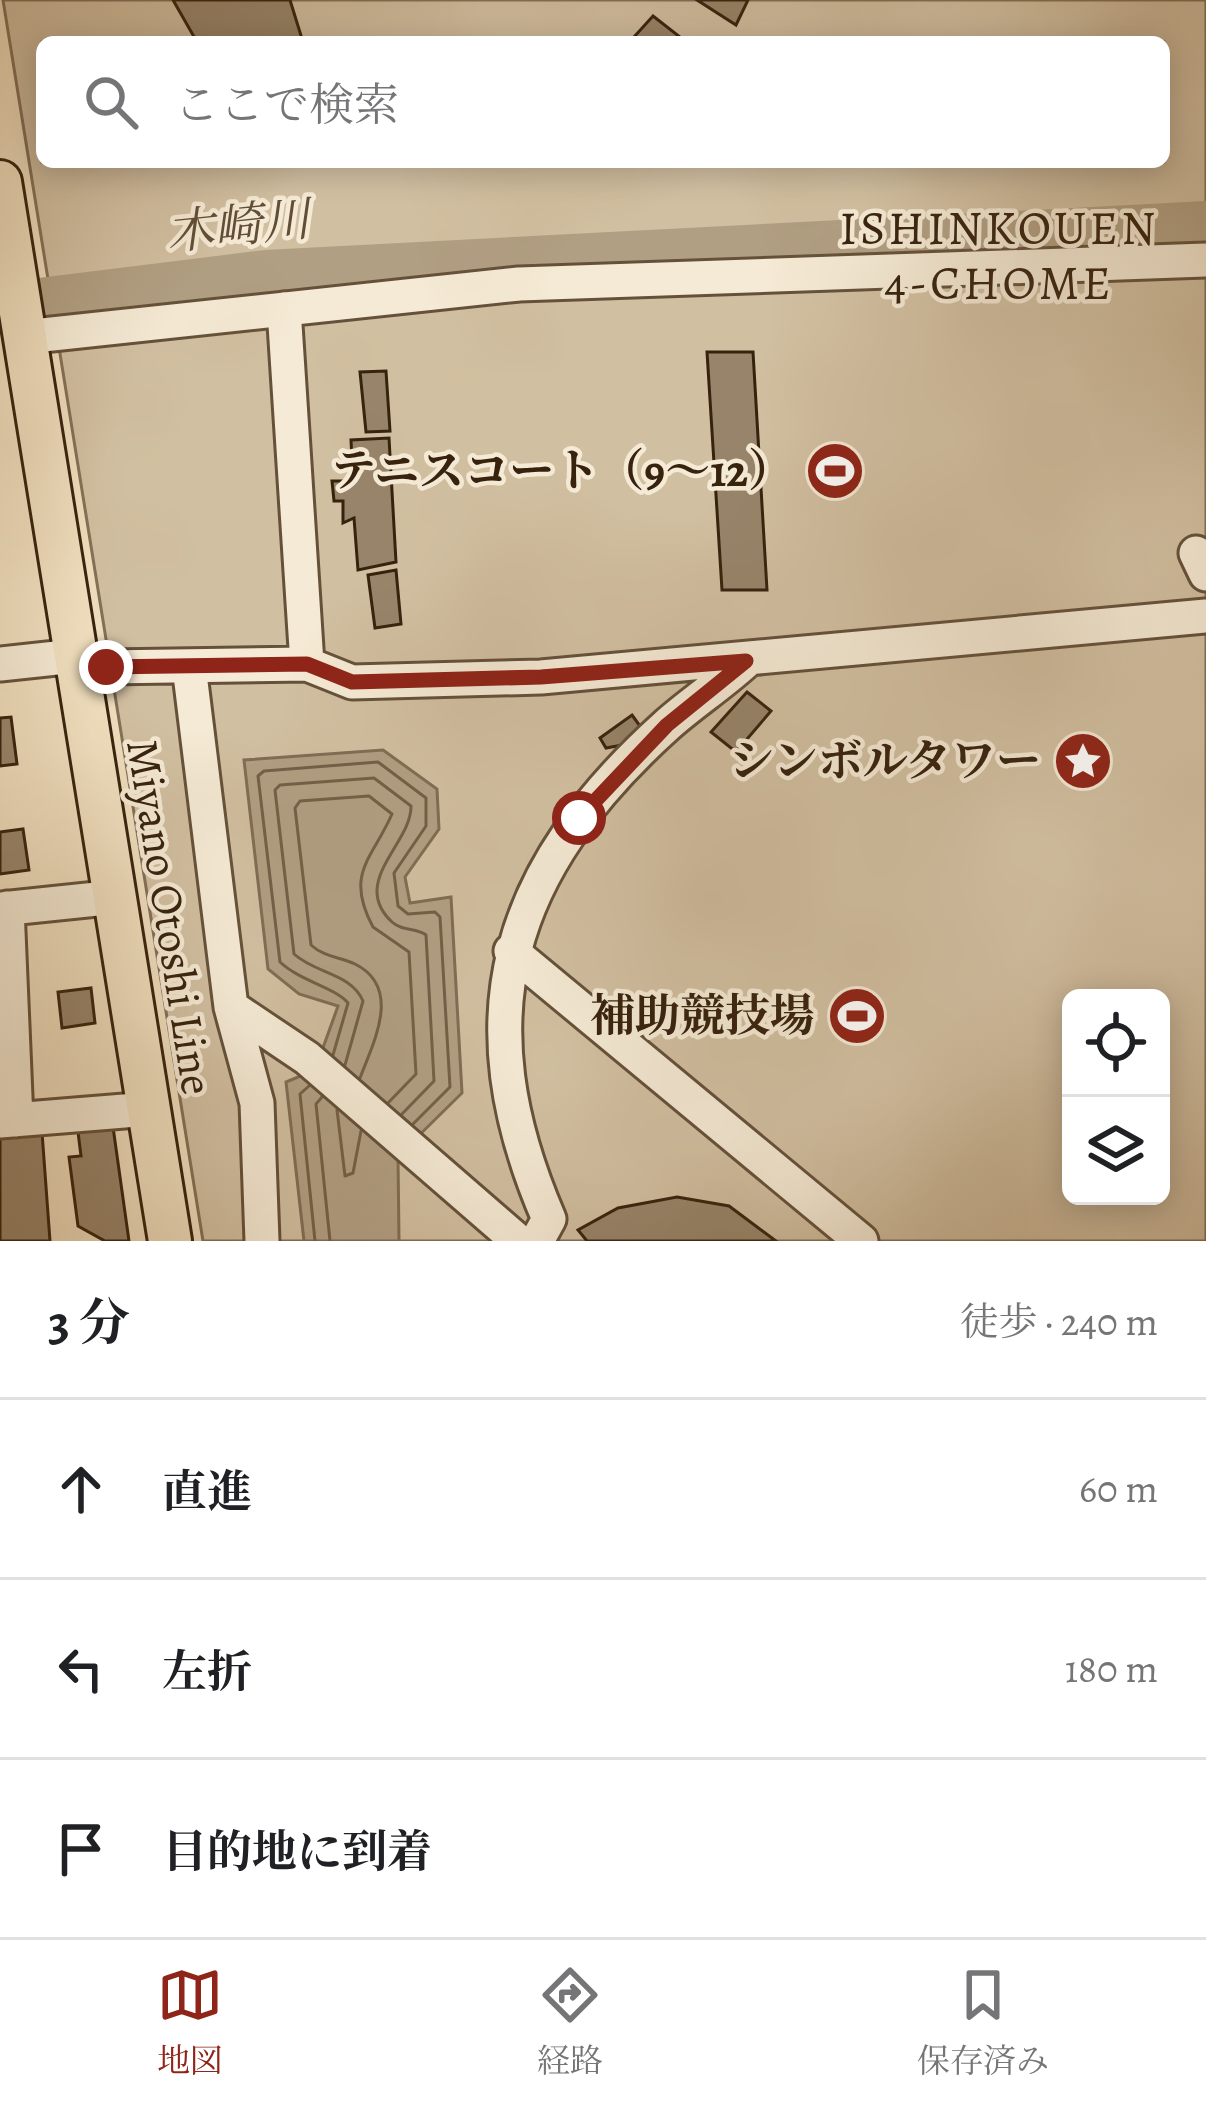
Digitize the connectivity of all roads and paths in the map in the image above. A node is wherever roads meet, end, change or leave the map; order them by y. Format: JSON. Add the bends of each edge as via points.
{"nodes":[{"id":1,"x":0,"y":182,"type":"edge"},
{"id":2,"x":1206,"y":260,"type":"edge"},
{"id":3,"x":9,"y":284,"type":"edge"},
{"id":4,"x":284,"y":309,"type":"junction"},
{"id":5,"x":24,"y":337,"type":"junction"},
{"id":6,"x":1206,"y":616,"type":"edge"},
{"id":7,"x":75,"y":656,"type":"junction"},
{"id":8,"x":746,"y":661,"type":"junction"},
{"id":9,"x":0,"y":664,"type":"edge"},
{"id":10,"x":307,"y":664,"type":"junction"},
{"id":11,"x":189,"y":666,"type":"junction"},
{"id":12,"x":116,"y":897,"type":"junction"},
{"id":13,"x":4,"y":909,"type":"edge"},
{"id":14,"x":511,"y":951,"type":"junction"},
{"id":15,"x":231,"y":1007,"type":"junction"},
{"id":16,"x":149,"y":1109,"type":"junction"},
{"id":17,"x":8,"y":1121,"type":"edge"},
{"id":18,"x":170,"y":1241,"type":"edge"},
{"id":19,"x":262,"y":1241,"type":"edge"},
{"id":20,"x":518,"y":1241,"type":"edge"},
{"id":21,"x":537,"y":1241,"type":"edge"},
{"id":22,"x":861,"y":1241,"type":"edge"}],
"edges":[{"from":1,"to":3,"type":"main road","name":"Miyano Otoshi Line"},
{"from":2,"to":4,"type":"street","via":[[519,284]]},
{"from":3,"to":5,"type":"main road","name":"Miyano Otoshi Line"},
{"from":4,"to":5,"type":"street"},
{"from":4,"to":10,"type":"street"},
{"from":5,"to":7,"type":"main road","name":"Miyano Otoshi Line"},
{"from":6,"to":8,"type":"street"},
{"from":7,"to":9,"type":"street"},
{"from":7,"to":11,"type":"street","via":[[106,667]]},
{"from":7,"to":12,"type":"main road","name":"Miyano Otoshi Line"},
{"from":8,"to":10,"type":"street","via":[[352,682]]},
{"from":8,"to":14,"type":"street","via":[[667,725],[579,818],[546,862]]},
{"from":10,"to":11,"type":"street"},
{"from":11,"to":15,"type":"street"},
{"from":12,"to":13,"type":"street"},
{"from":12,"to":16,"type":"main road","name":"Miyano Otoshi Line"},
{"from":13,"to":17,"type":"street"},
{"from":14,"to":21,"type":"street","via":[[504,1009],[509,1091],[549,1219]]},
{"from":14,"to":22,"type":"street"},
{"from":15,"to":19,"type":"street","via":[[257,1103]]},
{"from":15,"to":20,"type":"street","via":[[307,1058]]},
{"from":16,"to":17,"type":"street"},
{"from":16,"to":18,"type":"main road","name":"Miyano Otoshi Line"}]}
